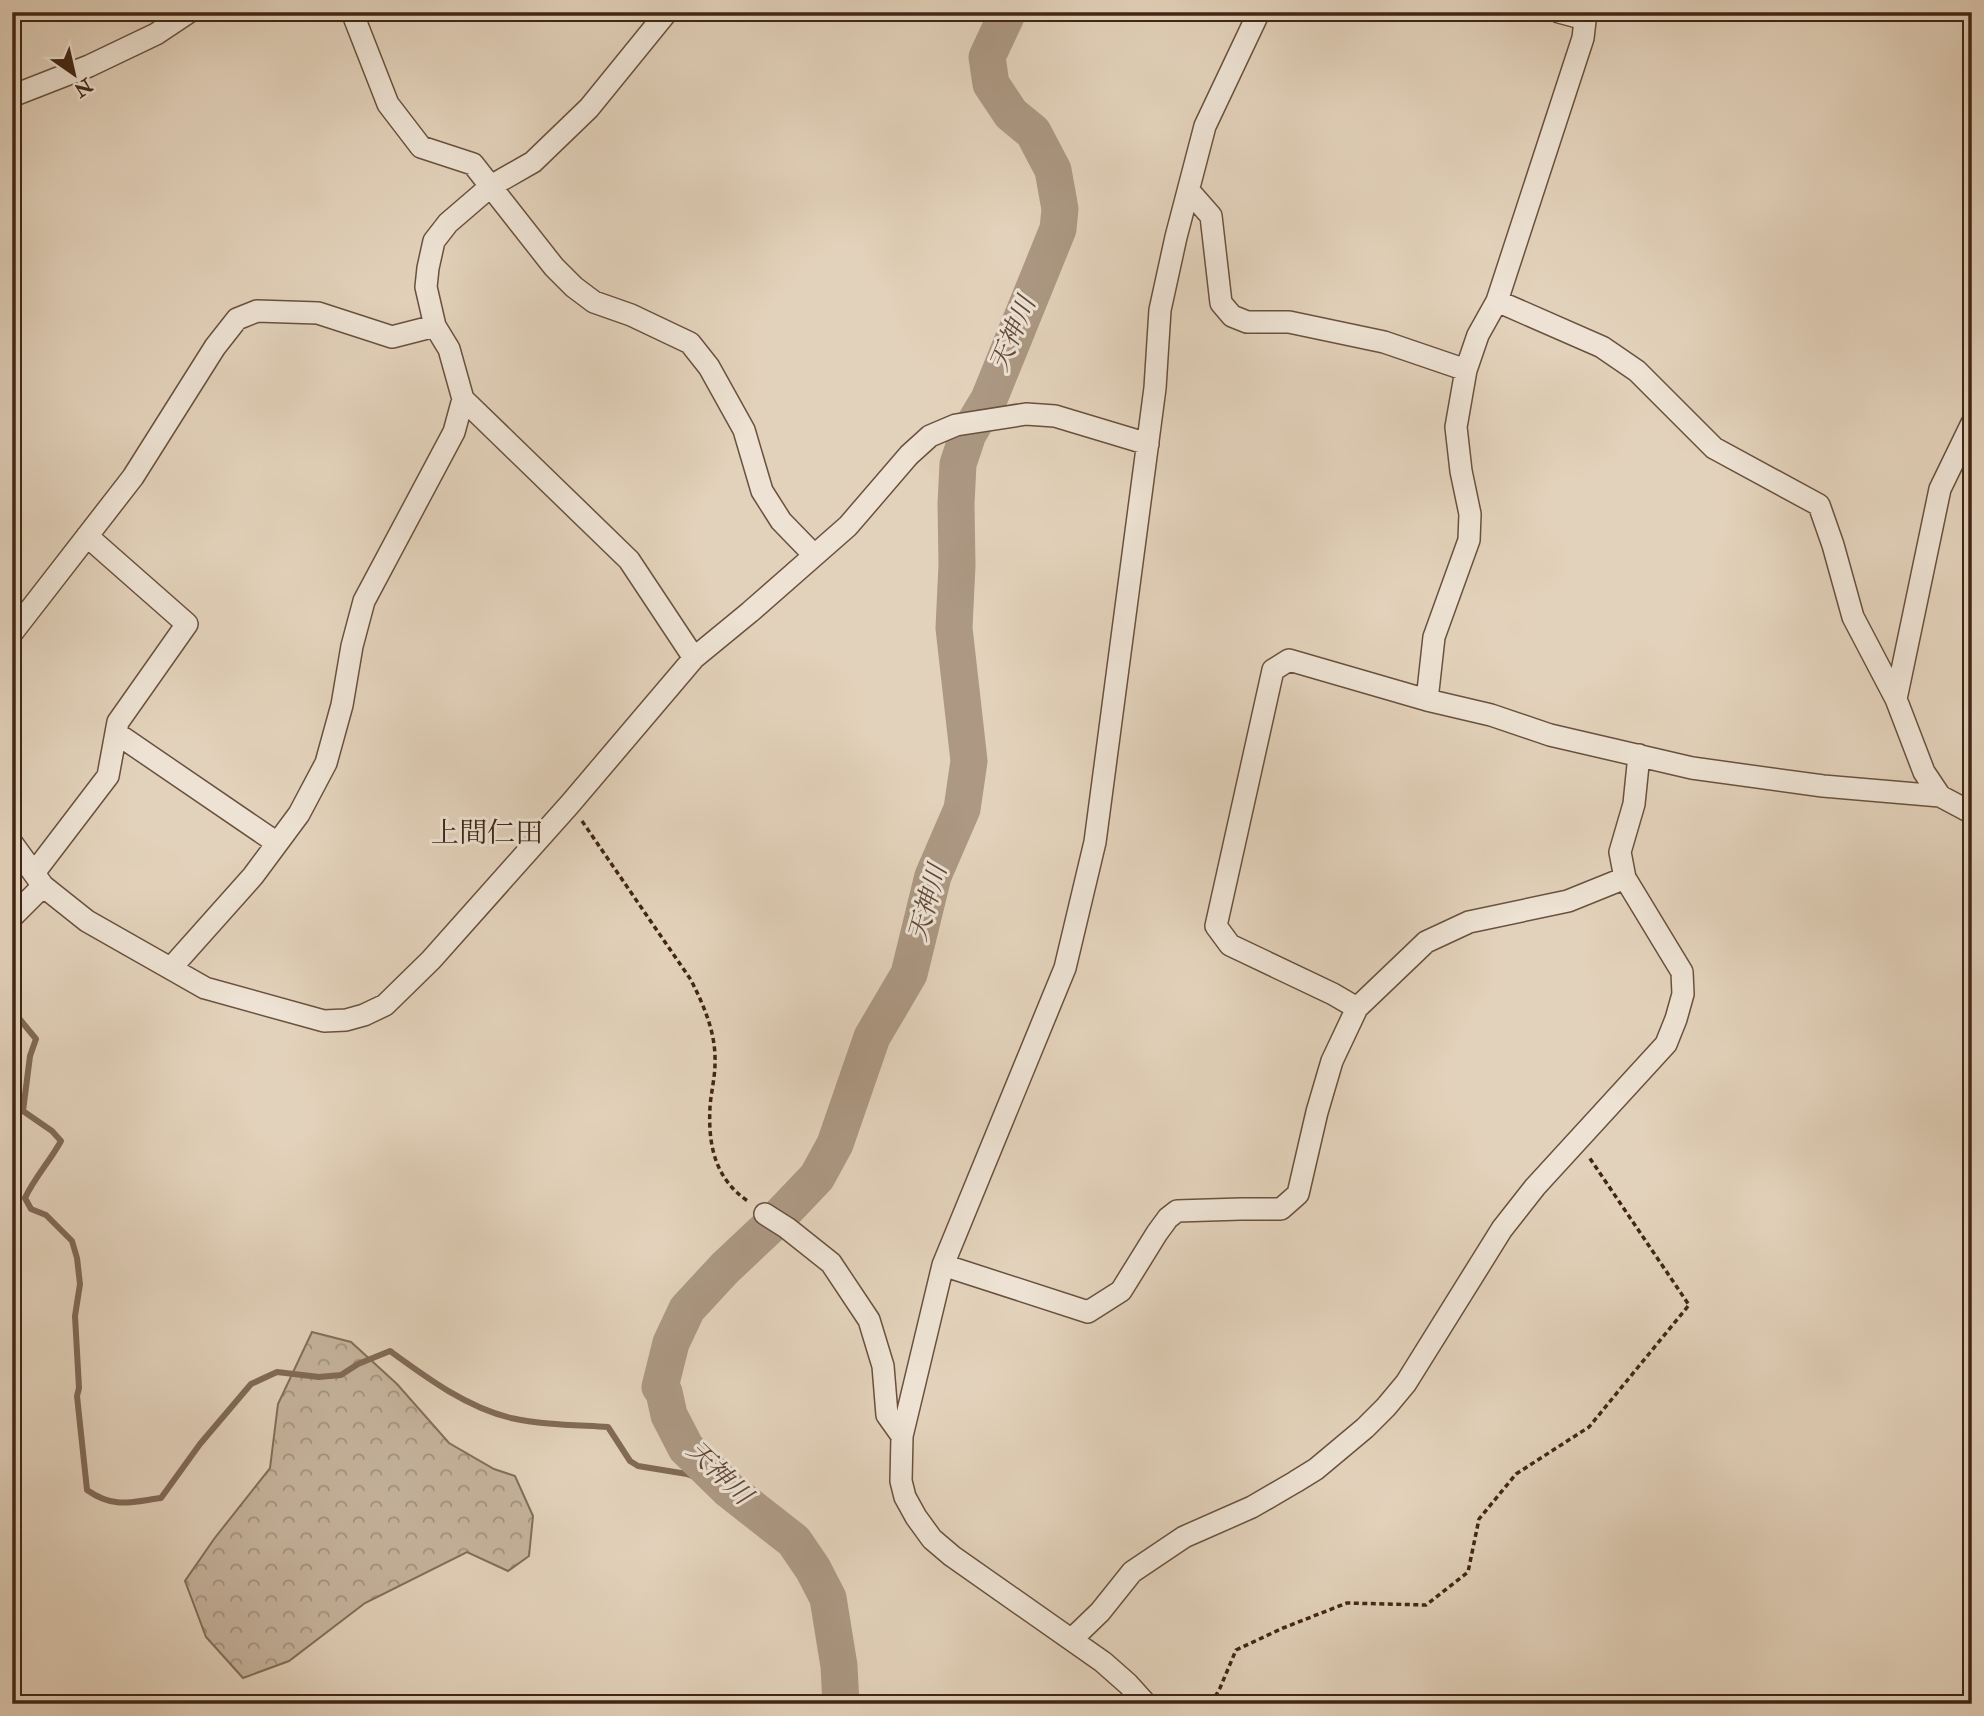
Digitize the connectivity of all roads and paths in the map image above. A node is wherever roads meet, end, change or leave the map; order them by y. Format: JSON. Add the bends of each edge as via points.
{"nodes":[{"id":1,"x":189,"y":12,"type":"edge"},
{"id":2,"x":352,"y":12,"type":"edge"},
{"id":3,"x":667,"y":12,"type":"edge"},
{"id":4,"x":1259,"y":12,"type":"edge"},
{"id":5,"x":1559,"y":12,"type":"edge"},
{"id":6,"x":1585,"y":16,"type":"edge"},
{"id":7,"x":12,"y":96,"type":"edge"},
{"id":8,"x":491,"y":186,"type":"junction"},
{"id":9,"x":1189,"y":191,"type":"junction"},
{"id":10,"x":1497,"y":301,"type":"junction"},
{"id":11,"x":435,"y":326,"type":"junction"},
{"id":12,"x":1466,"y":370,"type":"junction"},
{"id":13,"x":463,"y":398,"type":"junction"},
{"id":14,"x":1972,"y":423,"type":"edge"},
{"id":15,"x":1148,"y":444,"type":"junction"},
{"id":16,"x":87,"y":536,"type":"junction"},
{"id":17,"x":814,"y":555,"type":"junction"},
{"id":18,"x":12,"y":633,"type":"edge"},
{"id":19,"x":694,"y":657,"type":"junction"},
{"id":20,"x":1896,"y":699,"type":"junction"},
{"id":21,"x":1427,"y":700,"type":"junction"},
{"id":22,"x":116,"y":733,"type":"junction"},
{"id":23,"x":1639,"y":755,"type":"junction"},
{"id":24,"x":1940,"y":796,"type":"junction"},
{"id":25,"x":570,"y":804,"type":"junction"},
{"id":26,"x":1972,"y":813,"type":"edge"},
{"id":27,"x":12,"y":843,"type":"edge"},
{"id":28,"x":277,"y":843,"type":"junction"},
{"id":29,"x":1625,"y":878,"type":"junction"},
{"id":30,"x":39,"y":880,"type":"junction"},
{"id":31,"x":12,"y":917,"type":"edge"},
{"id":32,"x":171,"y":968,"type":"junction"},
{"id":33,"x":1357,"y":1008,"type":"junction"},
{"id":34,"x":1578,"y":1141,"type":"junction"},
{"id":35,"x":765,"y":1214,"type":"joint"},
{"id":36,"x":943,"y":1265,"type":"junction"},
{"id":37,"x":902,"y":1436,"type":"junction"},
{"id":38,"x":1072,"y":1639,"type":"junction"},
{"id":39,"x":1146,"y":1704,"type":"edge"},
{"id":40,"x":1211,"y":1704,"type":"edge"}],
"edges":[{"from":1,"to":7,"type":"street","via":[[156,34],[89,66]]},
{"from":2,"to":8,"type":"street","via":[[387,104],[421,147],[473,164]]},
{"from":3,"to":8,"type":"street","via":[[589,108],[533,162]]},
{"from":4,"to":9,"type":"street","via":[[1205,126]]},
{"from":5,"to":6,"type":"street"},
{"from":6,"to":10,"type":"street","via":[[1583,37]]},
{"from":8,"to":11,"type":"street","via":[[434,241],[426,287]]},
{"from":8,"to":17,"type":"street","via":[[574,287],[594,302],[690,343],[709,366],[744,430],[762,491],[781,521]]},
{"from":9,"to":12,"type":"street","via":[[1211,216],[1221,303],[1232,316],[1247,322],[1289,322],[1384,342]]},
{"from":9,"to":15,"type":"street","via":[[1160,310]]},
{"from":10,"to":12,"type":"street"},
{"from":10,"to":20,"type":"street","via":[[1602,347],[1637,371],[1714,448],[1818,505],[1853,617]]},
{"from":11,"to":13,"type":"street","via":[[449,349]]},
{"from":11,"to":16,"type":"street","via":[[392,337],[318,313],[257,311],[237,319],[133,477]]},
{"from":12,"to":21,"type":"street","via":[[1456,426],[1470,514],[1469,540],[1434,637]]},
{"from":13,"to":19,"type":"street","via":[[629,560]]},
{"from":13,"to":28,"type":"street","via":[[454,432],[364,601],[326,763],[299,814]]},
{"from":14,"to":20,"type":"street","via":[[1940,489]]},
{"from":15,"to":17,"type":"street","via":[[1055,416],[1026,414],[956,425],[930,436],[909,455],[848,526]]},
{"from":15,"to":36,"type":"street","via":[[1095,842],[1065,968]]},
{"from":16,"to":18,"type":"street"},
{"from":16,"to":22,"type":"street","via":[[187,624],[118,722]]},
{"from":17,"to":19,"type":"street"},
{"from":19,"to":25,"type":"street"},
{"from":20,"to":24,"type":"street","via":[[1924,772]]},
{"from":21,"to":23,"type":"street"},
{"from":21,"to":33,"type":"street","via":[[1289,660],[1273,670],[1216,926],[1230,945]]},
{"from":22,"to":28,"type":"street"},
{"from":22,"to":30,"type":"street","via":[[108,776]]},
{"from":23,"to":24,"type":"street","via":[[1692,768],[1823,786]]},
{"from":23,"to":29,"type":"street","via":[[1634,804],[1620,852]]},
{"from":24,"to":26,"type":"street"},
{"from":25,"to":32,"type":"street","via":[[431,960],[384,1005],[364,1015],[324,1021],[205,988]]},
{"from":25,"to":35,"type":"path","via":[[691,980],[704,1006],[715,1062],[710,1107],[718,1169],[733,1191]]},
{"from":27,"to":30,"type":"street"},
{"from":28,"to":32,"type":"street"},
{"from":29,"to":33,"type":"street","via":[[1568,901],[1469,922],[1426,942]]},
{"from":29,"to":34,"type":"street","via":[[1682,972],[1684,994],[1666,1044]]},
{"from":30,"to":31,"type":"street"},
{"from":30,"to":32,"type":"street","via":[[86,921]]},
{"from":33,"to":36,"type":"street","via":[[1332,1061],[1298,1194],[1281,1209],[1177,1211],[1157,1233],[1121,1292],[1088,1312]]},
{"from":34,"to":38,"type":"street","via":[[1502,1229],[1386,1408],[1295,1482],[1184,1537],[1132,1572]]},
{"from":34,"to":40,"type":"path","via":[[1689,1306],[1589,1427],[1516,1474],[1479,1520],[1468,1572],[1426,1605],[1347,1603],[1236,1650]]},
{"from":35,"to":37,"type":"street","via":[[831,1262],[869,1320],[883,1366],[887,1415]]},
{"from":36,"to":37,"type":"street"},
{"from":37,"to":38,"type":"street","via":[[905,1497],[932,1539]]},
{"from":38,"to":39,"type":"street"}]}
